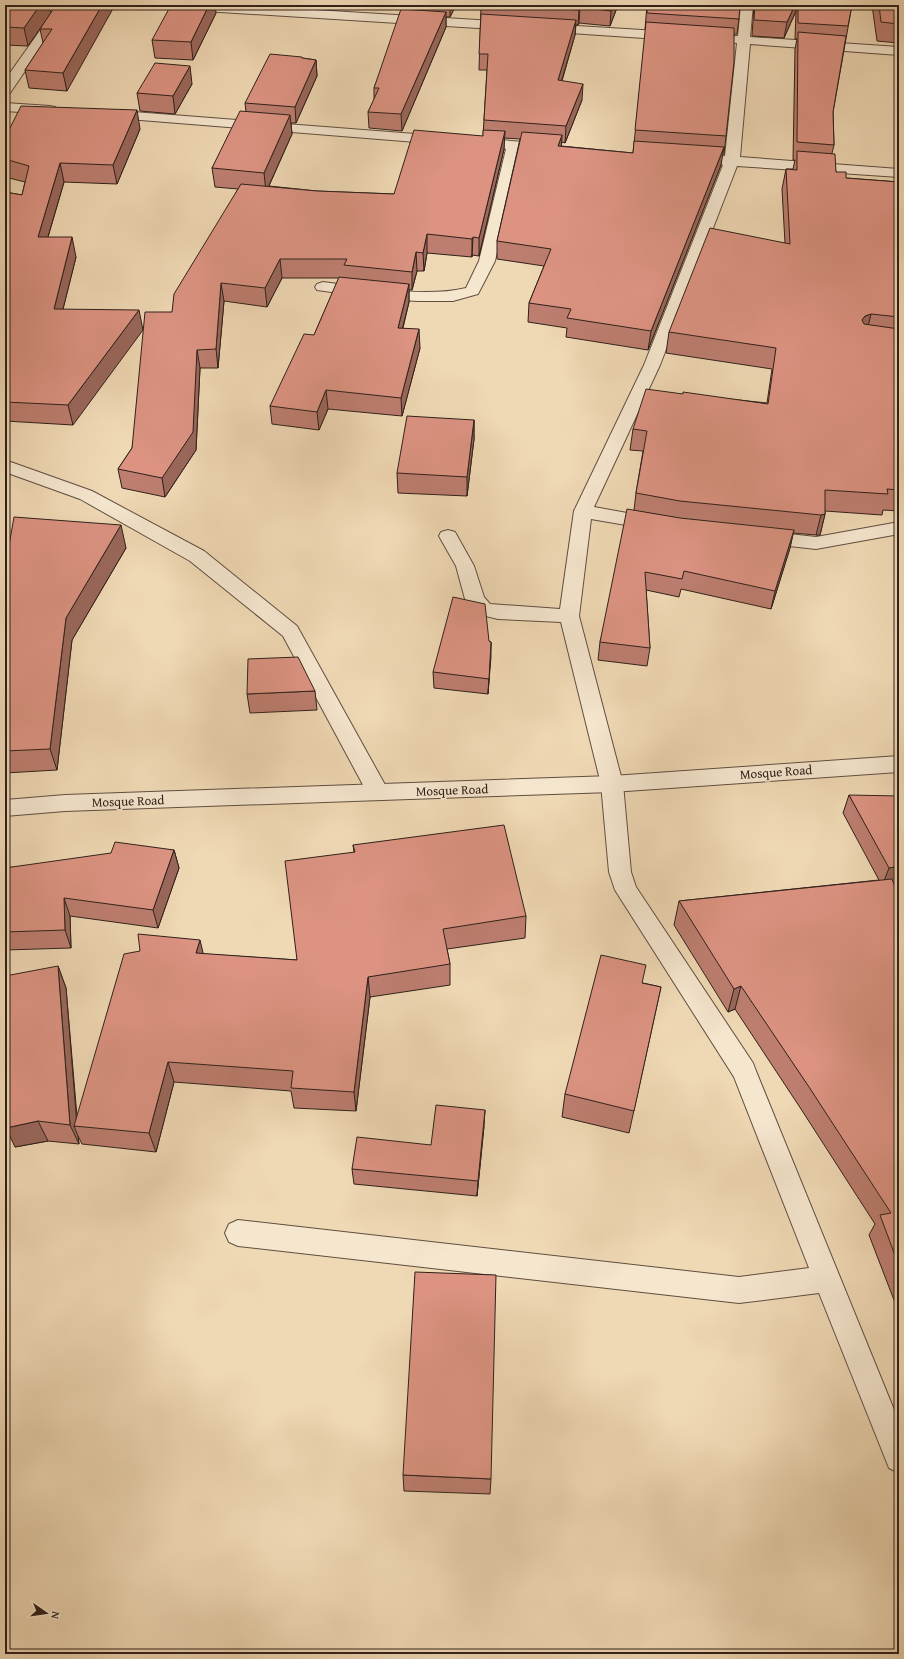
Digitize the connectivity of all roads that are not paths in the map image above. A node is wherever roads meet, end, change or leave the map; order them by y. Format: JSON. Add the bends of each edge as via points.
{"nodes":[{"id":1,"x":64,"y":5,"type":"edge"},
{"id":2,"x":172,"y":5,"type":"edge"},
{"id":3,"x":747,"y":5,"type":"edge"},
{"id":4,"x":316,"y":10,"type":"edge"},
{"id":5,"x":520,"y":27,"type":"edge"},
{"id":6,"x":536,"y":28,"type":"edge"},
{"id":7,"x":687,"y":37,"type":"edge"},
{"id":8,"x":719,"y":39,"type":"edge"},
{"id":9,"x":743,"y":40,"type":"junction"},
{"id":10,"x":899,"y":51,"type":"edge"},
{"id":11,"x":5,"y":90,"type":"edge"},
{"id":12,"x":5,"y":107,"type":"edge"},
{"id":13,"x":61,"y":111,"type":"edge"},
{"id":14,"x":92,"y":113,"type":"edge"},
{"id":15,"x":514,"y":145,"type":"junction"},
{"id":16,"x":561,"y":149,"type":"edge"},
{"id":17,"x":709,"y":160,"type":"edge"},
{"id":18,"x":732,"y":162,"type":"junction"},
{"id":19,"x":899,"y":173,"type":"edge"},
{"id":20,"x":323,"y":287,"type":"dead end"},
{"id":21,"x":5,"y":466,"type":"edge"},
{"id":22,"x":583,"y":511,"type":"junction"},
{"id":23,"x":670,"y":527,"type":"edge"},
{"id":24,"x":899,"y":528,"type":"edge"},
{"id":25,"x":448,"y":536,"type":"dead end"},
{"id":26,"x":747,"y":536,"type":"edge"},
{"id":27,"x":568,"y":616,"type":"junction"},
{"id":28,"x":899,"y":764,"type":"edge"},
{"id":29,"x":612,"y":784,"type":"junction"},
{"id":30,"x":378,"y":792,"type":"junction"},
{"id":31,"x":5,"y":808,"type":"edge"},
{"id":32,"x":238,"y":1233,"type":"dead end"},
{"id":33,"x":827,"y":1279,"type":"junction"},
{"id":34,"x":899,"y":1458,"type":"edge"}],
"edges":[{"from":1,"to":11,"type":"street"},
{"from":2,"to":4,"type":"street"},
{"from":3,"to":9,"type":"street"},
{"from":4,"to":5,"type":"street"},
{"from":6,"to":7,"type":"street"},
{"from":8,"to":9,"type":"street"},
{"from":9,"to":10,"type":"street"},
{"from":9,"to":18,"type":"street"},
{"from":12,"to":13,"type":"street"},
{"from":14,"to":15,"type":"street"},
{"from":15,"to":16,"type":"street"},
{"from":15,"to":20,"type":"street","via":[[487,260],[472,291],[453,296],[418,296]]},
{"from":17,"to":18,"type":"street"},
{"from":18,"to":19,"type":"street"},
{"from":18,"to":22,"type":"street","via":[[652,365]]},
{"from":21,"to":30,"type":"street","via":[[86,495],[197,556],[290,631]]},
{"from":22,"to":23,"type":"street"},
{"from":22,"to":27,"type":"street"},
{"from":24,"to":26,"type":"street","via":[[816,543]]},
{"from":25,"to":27,"type":"street","via":[[465,566],[475,599],[484,609]]},
{"from":27,"to":29,"type":"street"},
{"from":28,"to":29,"type":"street","name":"Mosque Road"},
{"from":29,"to":30,"type":"street","name":"Mosque Road"},
{"from":29,"to":33,"type":"street","via":[[620,872],[626,890],[744,1071]]},
{"from":30,"to":31,"type":"street","name":"Mosque Road","via":[[65,803]]},
{"from":32,"to":33,"type":"street","via":[[739,1290]]},
{"from":33,"to":34,"type":"street"}]}
